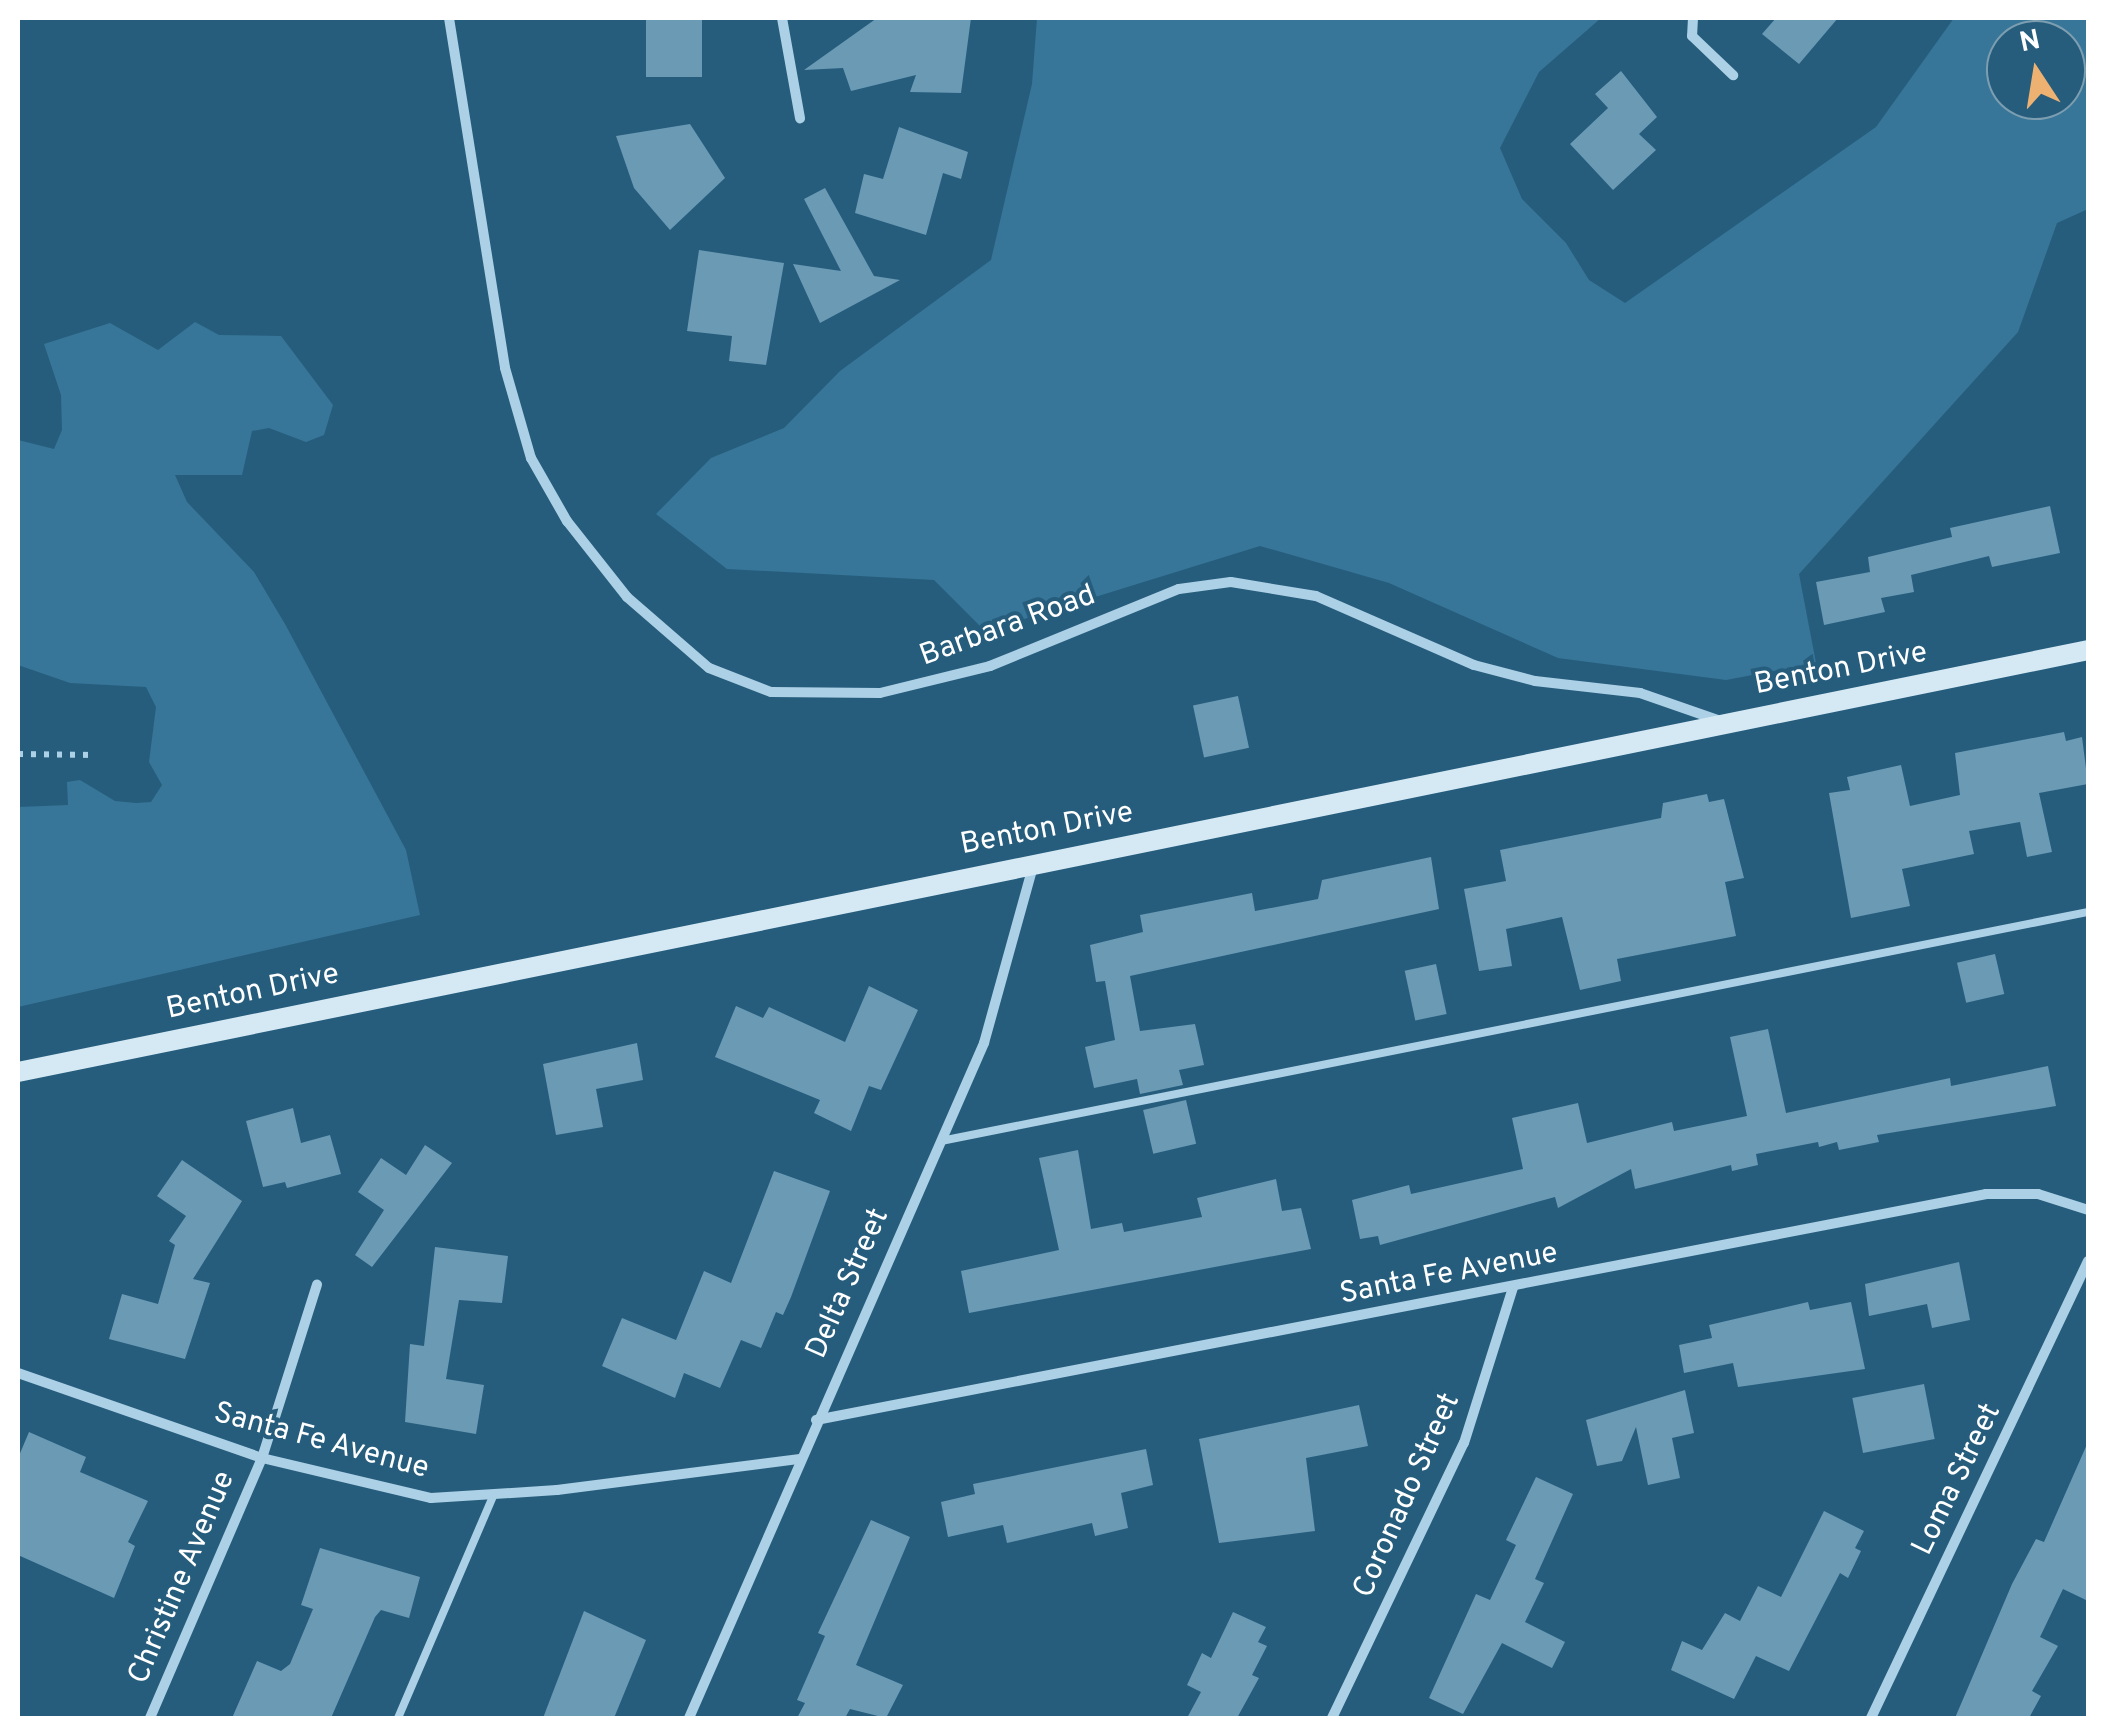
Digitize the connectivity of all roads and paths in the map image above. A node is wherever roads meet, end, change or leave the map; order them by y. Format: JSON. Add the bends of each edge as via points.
{"nodes":[{"id":1,"x":450,"y":18,"type":"edge"},
{"id":2,"x":782,"y":18,"type":"edge"},
{"id":3,"x":1693,"y":18,"type":"edge"},
{"id":4,"x":1733,"y":75,"type":"dead end"},
{"id":5,"x":800,"y":118,"type":"dead end"},
{"id":6,"x":2088,"y":650,"type":"edge"},
{"id":7,"x":1726,"y":724,"type":"junction"},
{"id":8,"x":18,"y":754,"type":"edge"},
{"id":9,"x":95,"y":755,"type":"dead end"},
{"id":10,"x":1034,"y":862,"type":"junction"},
{"id":11,"x":2088,"y":912,"type":"edge"},
{"id":12,"x":18,"y":1072,"type":"edge"},
{"id":13,"x":940,"y":1141,"type":"junction"},
{"id":14,"x":2088,"y":1210,"type":"edge"},
{"id":15,"x":2088,"y":1261,"type":"edge"},
{"id":16,"x":317,"y":1285,"type":"dead end"},
{"id":17,"x":1513,"y":1288,"type":"junction"},
{"id":18,"x":18,"y":1373,"type":"edge"},
{"id":19,"x":816,"y":1420,"type":"junction"},
{"id":20,"x":262,"y":1458,"type":"junction"},
{"id":21,"x":800,"y":1458,"type":"junction"},
{"id":22,"x":493,"y":1496,"type":"junction"},
{"id":23,"x":150,"y":1718,"type":"edge"},
{"id":24,"x":398,"y":1718,"type":"edge"},
{"id":25,"x":689,"y":1718,"type":"edge"},
{"id":26,"x":1332,"y":1718,"type":"edge"},
{"id":27,"x":1870,"y":1718,"type":"edge"}],
"edges":[{"from":1,"to":7,"type":"street","name":"Barbara Road","via":[[504,368],[531,458],[567,522],[627,598],[709,668],[772,692],[880,692],[990,666],[1179,589],[1231,582],[1316,596],[1421,645],[1504,674],[1640,693]]},
{"from":2,"to":5,"type":"street"},
{"from":3,"to":4,"type":"street","via":[[1692,36]]},
{"from":6,"to":7,"type":"street","name":"Benton Drive"},
{"from":7,"to":10,"type":"street","name":"Benton Drive"},
{"from":8,"to":9,"type":"path"},
{"from":10,"to":12,"type":"street","name":"Benton Drive"},
{"from":10,"to":13,"type":"street","name":"Delta Street","via":[[1000,999]]},
{"from":11,"to":13,"type":"lane"},
{"from":13,"to":19,"type":"street","name":"Delta Street"},
{"from":14,"to":17,"type":"street","name":"Santa Fe Avenue","via":[[2038,1194],[1986,1194]]},
{"from":15,"to":27,"type":"street","name":"Loma Street"},
{"from":16,"to":20,"type":"street","name":"Christine Avenue"},
{"from":17,"to":19,"type":"street","name":"Santa Fe Avenue"},
{"from":17,"to":26,"type":"street","name":"Coronado Street","via":[[1464,1442]]},
{"from":18,"to":20,"type":"street","name":"Santa Fe Avenue"},
{"from":19,"to":21,"type":"street","name":"Delta Street"},
{"from":20,"to":22,"type":"street","name":"Santa Fe Avenue","via":[[430,1498]]},
{"from":20,"to":23,"type":"street","name":"Christine Avenue"},
{"from":21,"to":22,"type":"street","name":"Santa Fe Avenue"},
{"from":21,"to":25,"type":"street","name":"Delta Street"},
{"from":22,"to":24,"type":"lane"}]}
